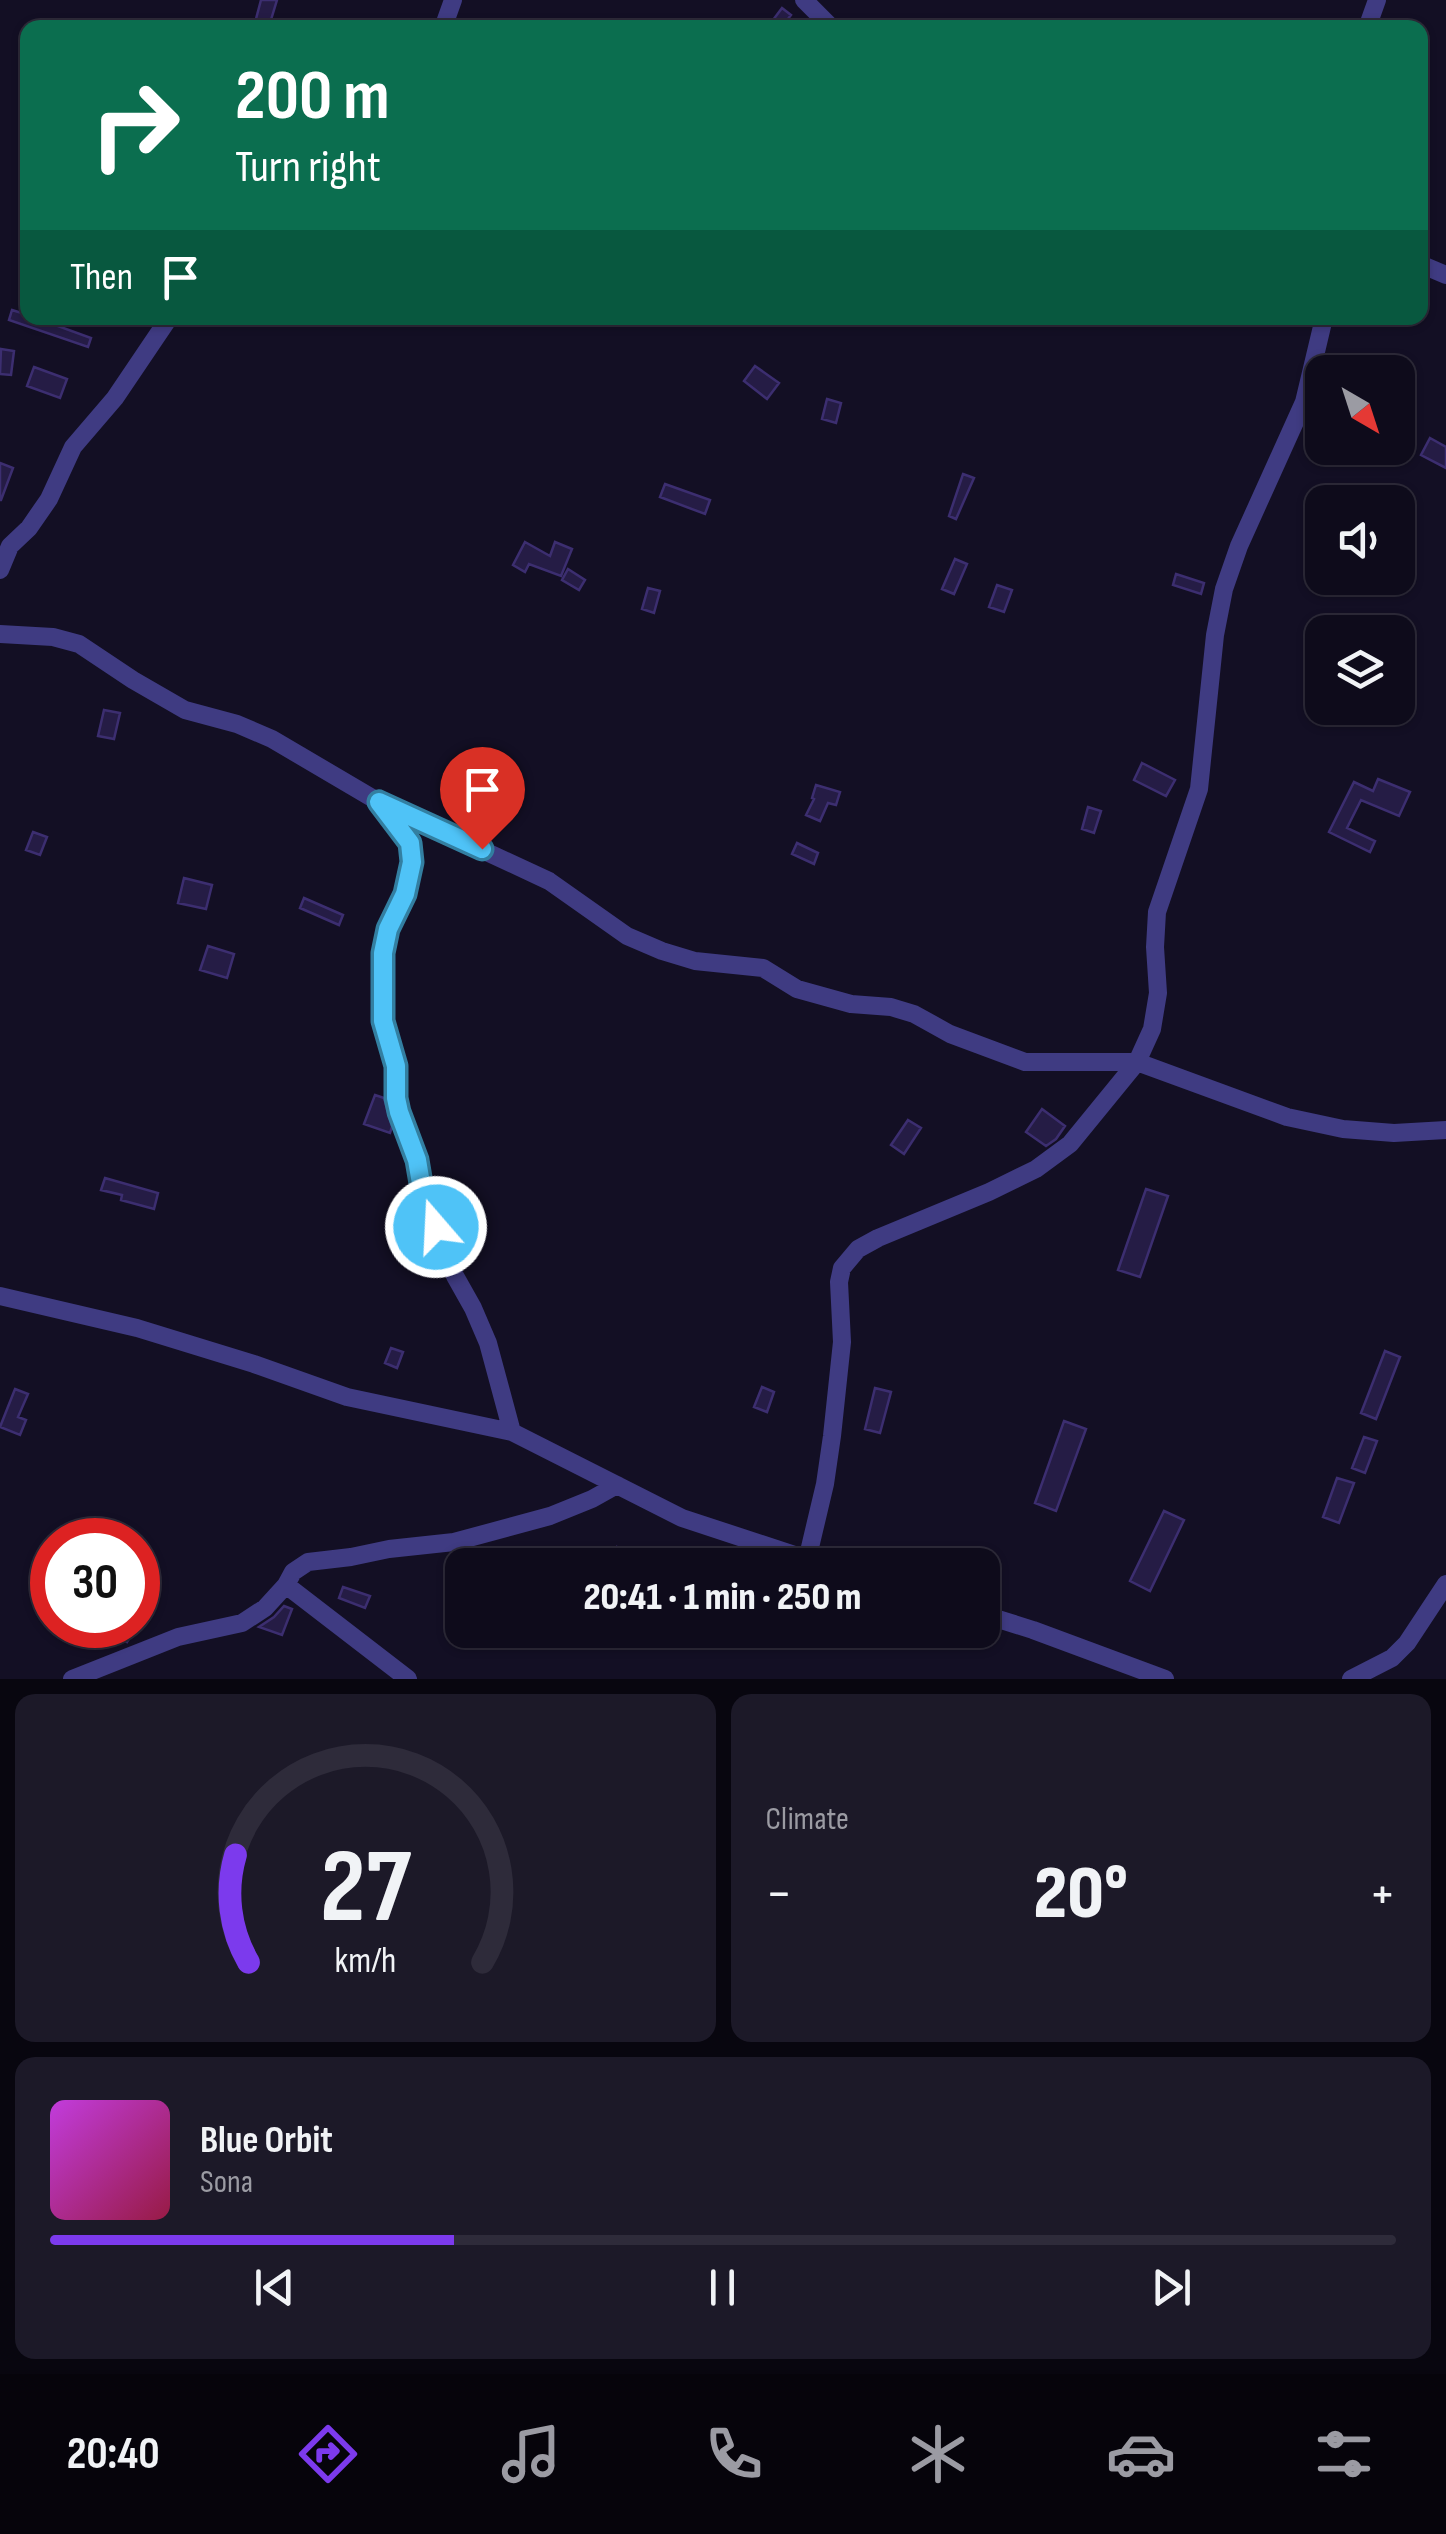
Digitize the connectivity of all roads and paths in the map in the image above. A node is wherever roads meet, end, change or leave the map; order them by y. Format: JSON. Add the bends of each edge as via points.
{"nodes":[{"id":1,"x":804,"y":0,"type":"edge"},
{"id":2,"x":824,"y":20,"type":"edge"},
{"id":3,"x":164,"y":325,"type":"edge"},
{"id":4,"x":1322,"y":325,"type":"edge"},
{"id":5,"x":0,"y":570,"type":"edge"},
{"id":6,"x":0,"y":634,"type":"edge"},
{"id":7,"x":379,"y":802,"type":"junction"},
{"id":8,"x":1137,"y":1062,"type":"junction"},
{"id":9,"x":1446,"y":1130,"type":"edge"},
{"id":10,"x":0,"y":1296,"type":"edge"},
{"id":11,"x":512,"y":1432,"type":"junction"},
{"id":12,"x":618,"y":1485,"type":"junction"},
{"id":13,"x":773,"y":1548,"type":"edge"},
{"id":14,"x":817,"y":1548,"type":"edge"},
{"id":15,"x":1446,"y":1584,"type":"edge"},
{"id":16,"x":286,"y":1585,"type":"junction"},
{"id":17,"x":1000,"y":1620,"type":"edge"},
{"id":18,"x":72,"y":1679,"type":"edge"},
{"id":19,"x":408,"y":1679,"type":"edge"},
{"id":20,"x":1165,"y":1679,"type":"edge"},
{"id":21,"x":1351,"y":1679,"type":"edge"}],
"edges":[{"from":1,"to":2,"type":"street"},
{"from":3,"to":5,"type":"street","via":[[73,447],[48,500],[10,546]]},
{"from":4,"to":8,"type":"street","via":[[1304,402],[1224,590],[1198,789],[1157,912],[1158,994]]},
{"from":6,"to":7,"type":"street","via":[[79,644],[185,710],[272,739]]},
{"from":7,"to":8,"type":"street","via":[[548,881],[627,936],[662,951],[695,962],[764,968],[797,989],[914,1014],[1026,1062]]},
{"from":7,"to":11,"type":"street","via":[[410,843],[412,862],[383,953],[383,1021],[396,1066],[396,1098],[423,1195],[488,1343]]},
{"from":8,"to":9,"type":"street","via":[[1287,1117],[1342,1129]]},
{"from":8,"to":14,"type":"street","via":[[1070,1144],[1036,1169],[878,1238],[842,1268],[842,1342]]},
{"from":10,"to":11,"type":"street","via":[[136,1328],[347,1397]]},
{"from":11,"to":12,"type":"street"},
{"from":12,"to":13,"type":"street","via":[[682,1518]]},
{"from":12,"to":16,"type":"street","via":[[550,1516],[454,1542],[308,1562]]},
{"from":15,"to":21,"type":"street","via":[[1400,1651]]},
{"from":16,"to":18,"type":"street","via":[[242,1623],[178,1637]]},
{"from":16,"to":19,"type":"street"},
{"from":17,"to":20,"type":"street"}]}
